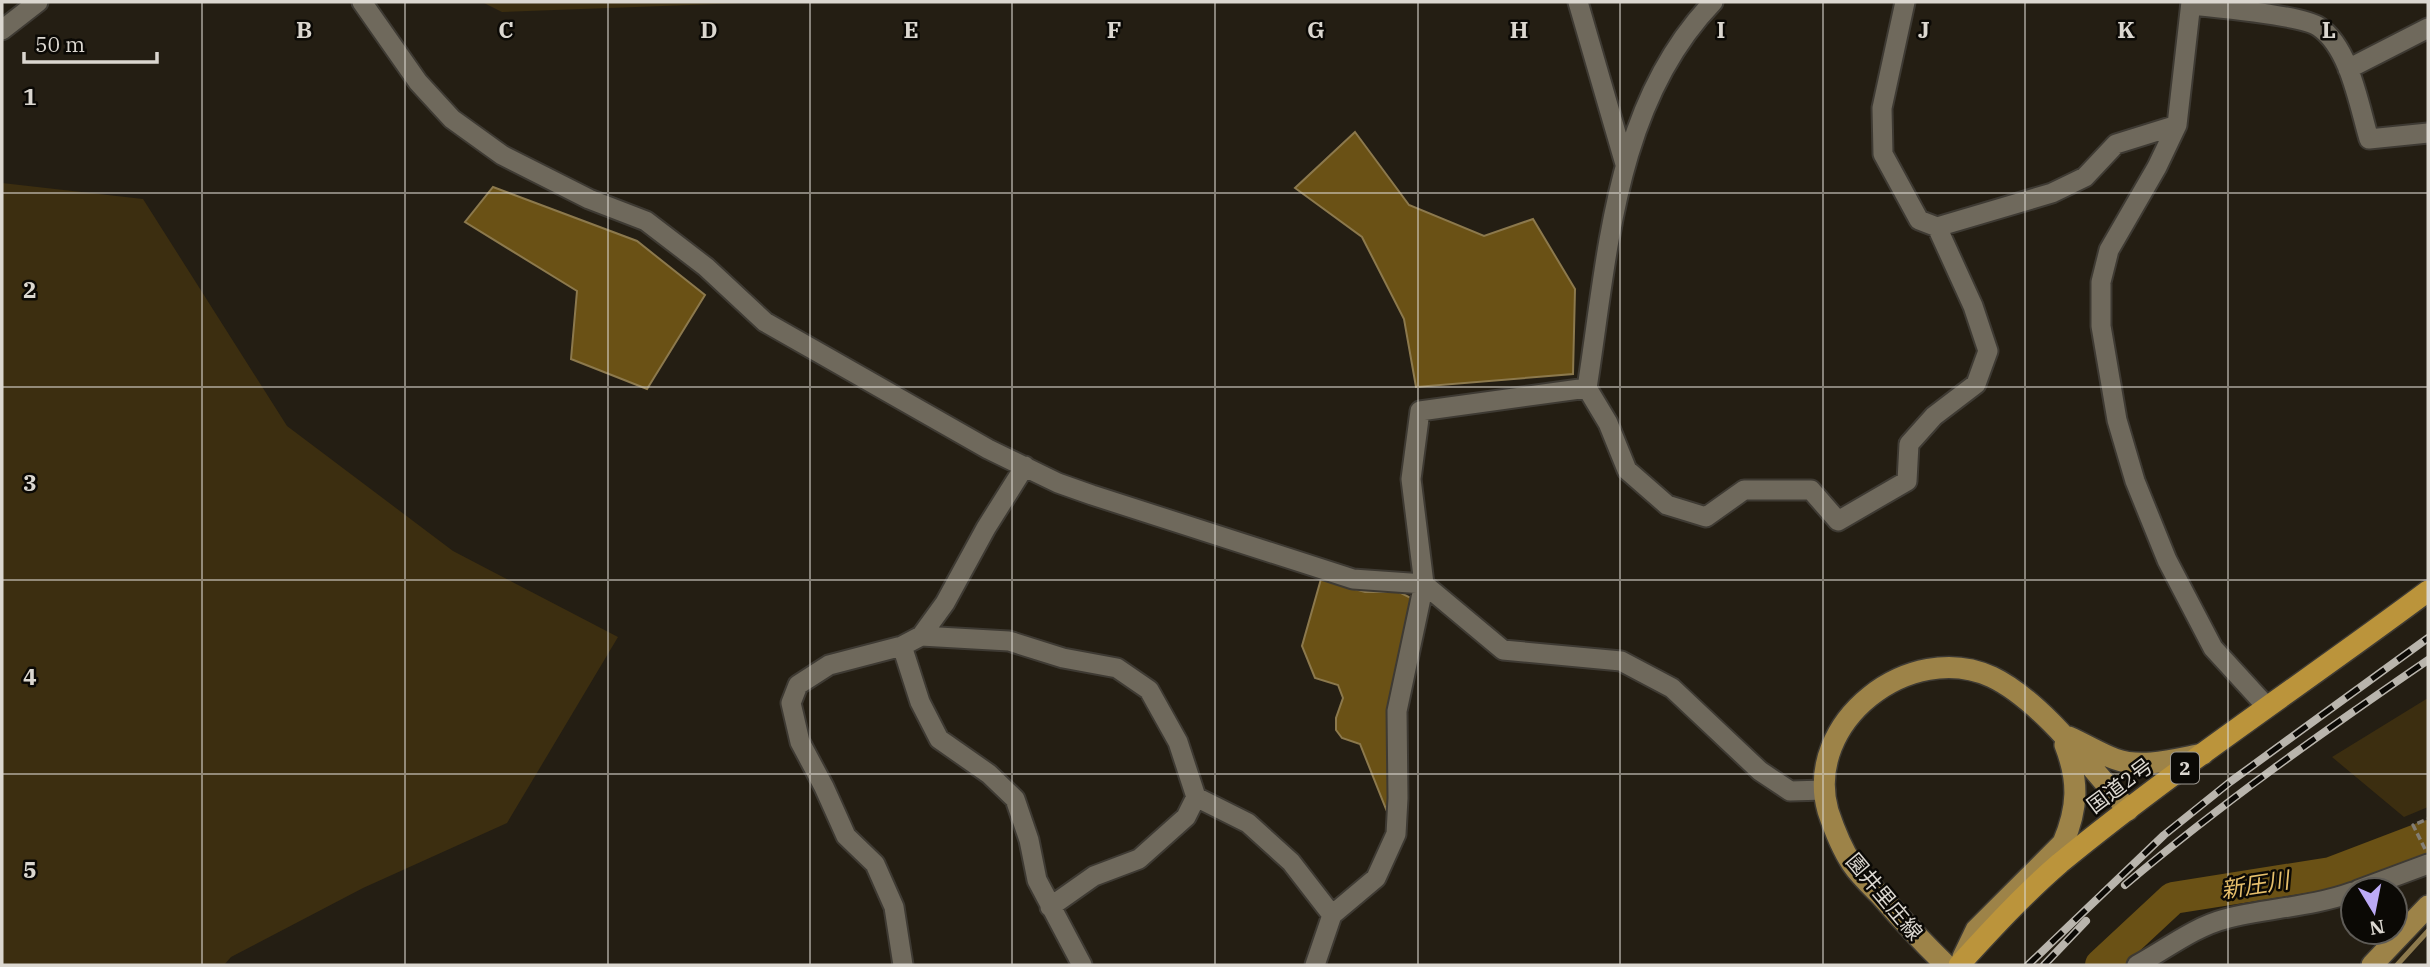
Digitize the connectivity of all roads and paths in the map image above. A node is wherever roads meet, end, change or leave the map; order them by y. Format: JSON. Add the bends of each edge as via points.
{"nodes":[{"id":1,"x":38,"y":2,"type":"edge"},
{"id":2,"x":362,"y":2,"type":"edge"},
{"id":3,"x":1578,"y":2,"type":"edge"},
{"id":4,"x":1713,"y":2,"type":"edge"},
{"id":5,"x":1905,"y":2,"type":"edge"},
{"id":6,"x":2191,"y":3,"type":"edge"},
{"id":7,"x":2428,"y":28,"type":"edge"},
{"id":8,"x":2,"y":30,"type":"edge"},
{"id":9,"x":2348,"y":69,"type":"junction"},
{"id":10,"x":2177,"y":125,"type":"junction"},
{"id":11,"x":2428,"y":132,"type":"edge"},
{"id":12,"x":1625,"y":164,"type":"junction"},
{"id":13,"x":1937,"y":227,"type":"junction"},
{"id":14,"x":1587,"y":388,"type":"junction"},
{"id":15,"x":1025,"y":466,"type":"junction"},
{"id":16,"x":1424,"y":584,"type":"junction"},
{"id":17,"x":2428,"y":591,"type":"edge"},
{"id":18,"x":921,"y":636,"type":"junction"},
{"id":19,"x":902,"y":646,"type":"junction"},
{"id":20,"x":2267,"y":707,"type":"junction"},
{"id":21,"x":2061,"y":734,"type":"junction"},
{"id":22,"x":2203,"y":754,"type":"junction"},
{"id":23,"x":1825,"y":790,"type":"junction"},
{"id":24,"x":1196,"y":797,"type":"junction"},
{"id":25,"x":2128,"y":810,"type":"junction"},
{"id":26,"x":2428,"y":819,"type":"edge"},
{"id":27,"x":2426,"y":856,"type":"edge"},
{"id":28,"x":2385,"y":876,"type":"edge"},
{"id":29,"x":2339,"y":897,"type":"edge"},
{"id":30,"x":2428,"y":906,"type":"edge"},
{"id":31,"x":1050,"y":907,"type":"junction"},
{"id":32,"x":1332,"y":915,"type":"junction"},
{"id":33,"x":903,"y":965,"type":"edge"},
{"id":34,"x":1082,"y":965,"type":"edge"},
{"id":35,"x":1315,"y":965,"type":"edge"},
{"id":36,"x":1946,"y":965,"type":"edge"},
{"id":37,"x":1959,"y":965,"type":"edge"},
{"id":38,"x":2137,"y":965,"type":"edge"},
{"id":39,"x":2372,"y":965,"type":"edge"}],
"edges":[{"from":1,"to":8,"type":"street"},
{"from":2,"to":15,"type":"street","via":[[418,82],[452,118],[502,155],[589,199],[646,221],[706,267],[765,322]]},
{"from":3,"to":12,"type":"street"},
{"from":4,"to":12,"type":"street","via":[[1673,51],[1655,84]]},
{"from":5,"to":13,"type":"street","via":[[1882,108],[1883,153],[1919,220]]},
{"from":6,"to":9,"type":"street","via":[[2319,26]]},
{"from":6,"to":10,"type":"street"},
{"from":7,"to":9,"type":"street"},
{"from":9,"to":11,"type":"street","via":[[2369,139]]},
{"from":10,"to":13,"type":"street","via":[[2116,144],[2085,177],[2052,193]]},
{"from":10,"to":20,"type":"street","via":[[2109,250],[2101,282],[2101,326],[2117,420],[2135,481],[2167,560],[2213,648]]},
{"from":12,"to":14,"type":"street","via":[[1607,242]]},
{"from":13,"to":14,"type":"street","via":[[1988,351],[1976,384],[1934,416],[1909,444],[1907,481],[1838,521],[1811,490],[1744,490],[1706,517],[1667,505],[1627,470],[1608,423]]},
{"from":14,"to":16,"type":"street","via":[[1420,411],[1411,479]]},
{"from":15,"to":16,"type":"street","via":[[1092,495],[1353,579]]},
{"from":15,"to":18,"type":"street"},
{"from":16,"to":23,"type":"street","via":[[1503,650],[1621,661],[1672,688],[1760,771],[1790,791]]},
{"from":16,"to":32,"type":"street","via":[[1397,712],[1396,834],[1376,878]]},
{"from":17,"to":20,"type":"highway","name":"国道2号","number":"2"},
{"from":18,"to":19,"type":"street"},
{"from":18,"to":24,"type":"street","via":[[1009,641],[1117,668],[1149,690],[1178,742]]},
{"from":19,"to":31,"type":"street","via":[[920,702],[939,739],[989,774],[1015,799],[1037,880]]},
{"from":19,"to":33,"type":"street","via":[[829,665],[798,685],[792,704],[800,742],[846,836],[874,864],[894,907]]},
{"from":20,"to":22,"type":"highway","name":"国道2号","number":"2"},
{"from":21,"to":22,"type":"main road","via":[[2133,763]]},
{"from":21,"to":23,"type":"main road","name":"園井里庄線","via":[[2028,701],[1993,677],[1966,669],[1928,668],[1900,677],[1854,712],[1837,734],[1829,755]]},
{"from":21,"to":25,"type":"main road","name":"園井里庄線"},
{"from":21,"to":37,"type":"main road","via":[[2077,784],[2063,843],[1976,930]]},
{"from":22,"to":25,"type":"highway","name":"国道2号","number":"2"},
{"from":23,"to":36,"type":"main road","name":"園井里庄線","via":[[1836,833],[1852,865]]},
{"from":24,"to":31,"type":"street","via":[[1186,817],[1139,859],[1094,876]]},
{"from":24,"to":32,"type":"street","via":[[1248,823],[1291,862]]},
{"from":25,"to":37,"type":"highway","name":"国道2号","number":"2","via":[[2058,865]]},
{"from":26,"to":27,"type":"path","via":[[2413,825]]},
{"from":27,"to":28,"type":"street"},
{"from":29,"to":38,"type":"street","via":[[2222,919]]},
{"from":30,"to":39,"type":"main road"},
{"from":31,"to":34,"type":"street"},
{"from":32,"to":35,"type":"street"}]}
